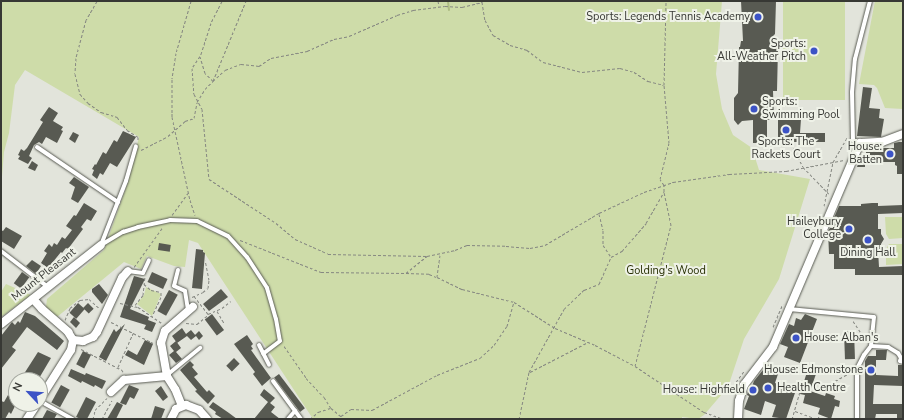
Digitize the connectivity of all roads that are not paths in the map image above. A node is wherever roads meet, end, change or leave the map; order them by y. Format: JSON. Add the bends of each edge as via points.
{"nodes":[{"id":1,"x":870,"y":1,"type":"edge"},
{"id":2,"x":903,"y":134,"type":"edge"},
{"id":3,"x":860,"y":143,"type":"junction"},
{"id":4,"x":136,"y":146,"type":"road end"},
{"id":5,"x":37,"y":147,"type":"dead end"},
{"id":6,"x":118,"y":202,"type":"junction"},
{"id":7,"x":101,"y":245,"type":"junction"},
{"id":8,"x":1,"y":251,"type":"edge"},
{"id":9,"x":149,"y":260,"type":"dead end"},
{"id":10,"x":178,"y":270,"type":"dead end"},
{"id":11,"x":129,"y":272,"type":"joint"},
{"id":12,"x":48,"y":287,"type":"junction"},
{"id":13,"x":33,"y":299,"type":"junction"},
{"id":14,"x":190,"y":309,"type":"joint"},
{"id":15,"x":789,"y":309,"type":"junction"},
{"id":16,"x":1,"y":324,"type":"edge"},
{"id":17,"x":73,"y":343,"type":"junction"},
{"id":18,"x":259,"y":345,"type":"dead end"},
{"id":19,"x":871,"y":345,"type":"junction"},
{"id":20,"x":200,"y":348,"type":"dead end"},
{"id":21,"x":263,"y":354,"type":"junction"},
{"id":22,"x":903,"y":362,"type":"edge"},
{"id":23,"x":269,"y":365,"type":"dead end"},
{"id":24,"x":167,"y":376,"type":"junction"},
{"id":25,"x":273,"y":381,"type":"dead end"},
{"id":26,"x":48,"y":386,"type":"edge"},
{"id":27,"x":111,"y":392,"type":"road end"},
{"id":28,"x":48,"y":405,"type":"edge"},
{"id":29,"x":182,"y":406,"type":"junction"},
{"id":30,"x":295,"y":411,"type":"junction"},
{"id":31,"x":73,"y":419,"type":"edge"},
{"id":32,"x":171,"y":419,"type":"edge"},
{"id":33,"x":208,"y":419,"type":"edge"},
{"id":34,"x":288,"y":419,"type":"edge"},
{"id":35,"x":301,"y":419,"type":"edge"},
{"id":36,"x":738,"y":419,"type":"edge"},
{"id":37,"x":857,"y":419,"type":"edge"}],
"edges":[{"from":1,"to":3,"type":"lane","via":[[855,59],[852,129],[853,140]]},
{"from":2,"to":3,"type":"street","via":[[882,142]]},
{"from":3,"to":15,"type":"street"},
{"from":4,"to":6,"type":"lane"},
{"from":5,"to":6,"type":"lane"},
{"from":6,"to":7,"type":"lane"},
{"from":7,"to":12,"type":"street","name":"Mount Pleasant"},
{"from":7,"to":21,"type":"lane","name":"Mount Pleasant","via":[[138,226],[167,221],[197,221],[228,236],[247,257],[267,288],[280,341]]},
{"from":8,"to":12,"type":"lane"},
{"from":9,"to":11,"type":"lane","via":[[143,273]]},
{"from":10,"to":14,"type":"lane","via":[[174,286],[185,291]]},
{"from":11,"to":17,"type":"street","via":[[122,278],[111,301],[107,318],[93,337]]},
{"from":12,"to":13,"type":"street","name":"Mount Pleasant"},
{"from":13,"to":16,"type":"street","name":"Mount Pleasant"},
{"from":13,"to":17,"type":"street","via":[[68,332]]},
{"from":14,"to":24,"type":"street","via":[[163,334],[161,343]]},
{"from":15,"to":19,"type":"lane","via":[[874,317]]},
{"from":15,"to":36,"type":"street","via":[[768,357],[744,385],[739,401]]},
{"from":17,"to":26,"type":"street"},
{"from":18,"to":21,"type":"lane"},
{"from":19,"to":22,"type":"lane","via":[[888,347],[898,353],[900,361]]},
{"from":19,"to":37,"type":"lane","via":[[857,369]]},
{"from":20,"to":24,"type":"lane"},
{"from":21,"to":23,"type":"lane"},
{"from":24,"to":27,"type":"street","via":[[127,379]]},
{"from":24,"to":29,"type":"street"},
{"from":25,"to":30,"type":"lane"},
{"from":28,"to":31,"type":"lane"},
{"from":29,"to":32,"type":"street","via":[[176,409]]},
{"from":29,"to":33,"type":"street","via":[[195,407]]},
{"from":30,"to":34,"type":"lane"},
{"from":30,"to":35,"type":"lane"}]}
